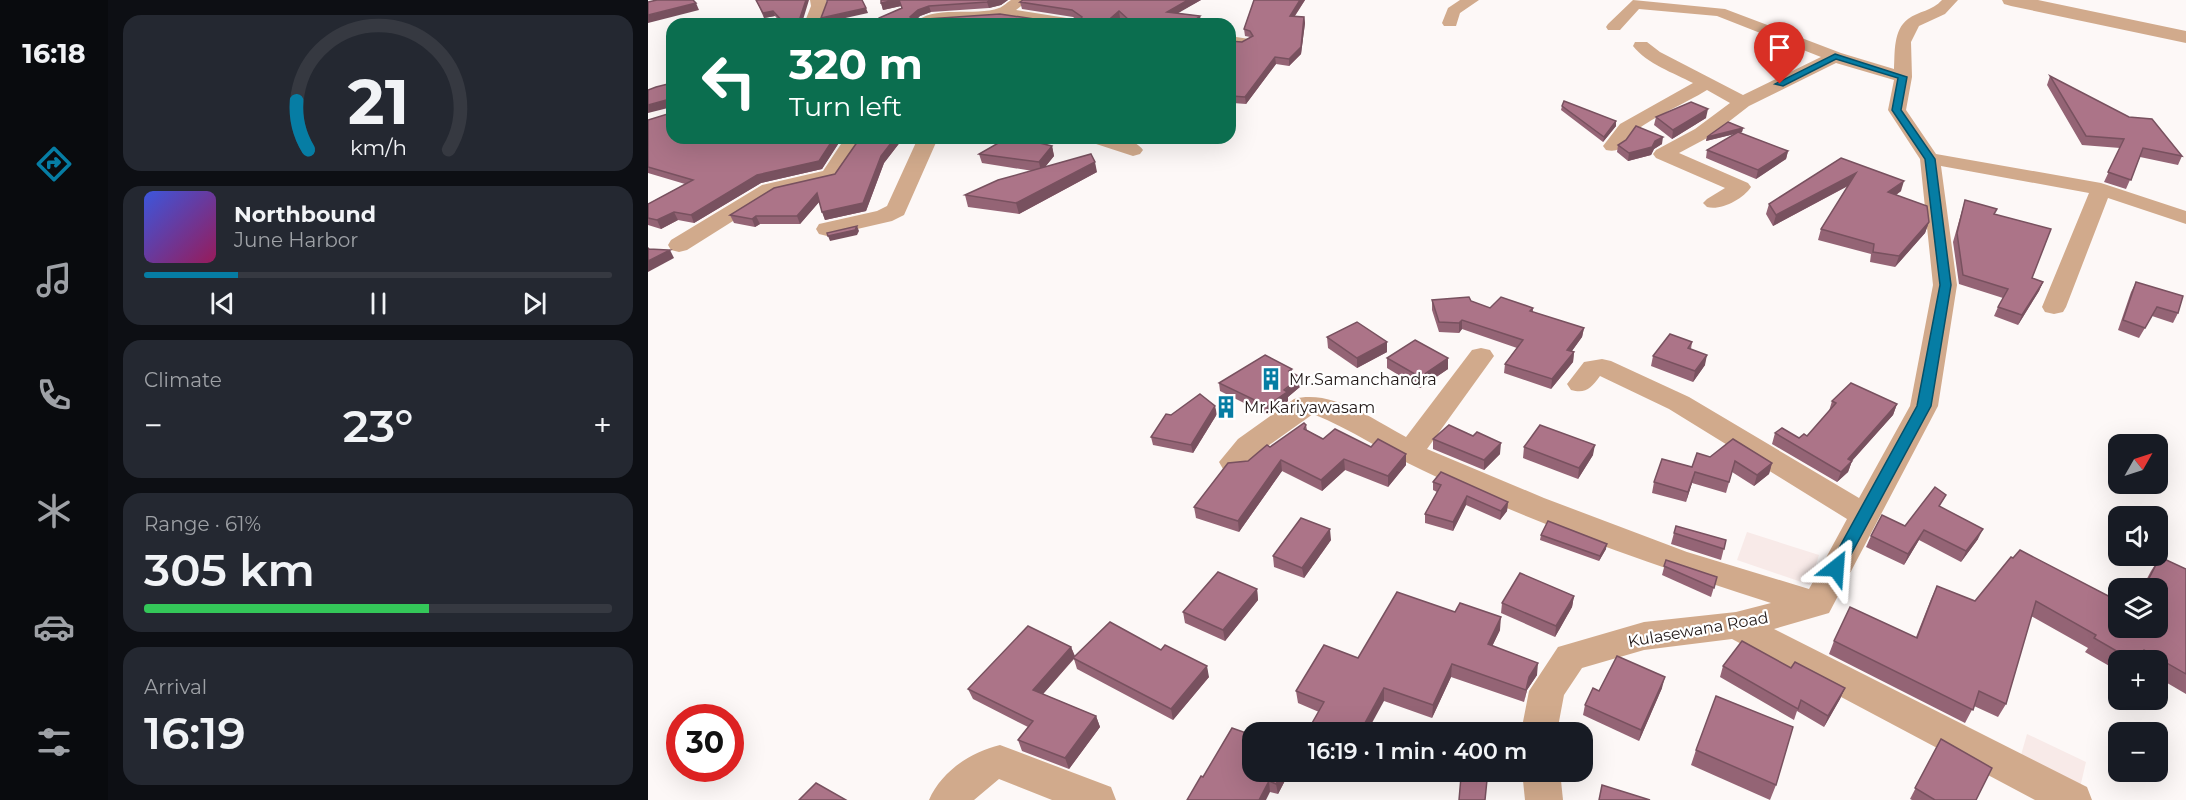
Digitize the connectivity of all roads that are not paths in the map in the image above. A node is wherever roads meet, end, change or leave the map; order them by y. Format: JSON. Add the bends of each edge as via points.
{"nodes":[{"id":1,"x":818,"y":0,"type":"edge"},
{"id":2,"x":1021,"y":0,"type":"edge"},
{"id":3,"x":1471,"y":0,"type":"edge"},
{"id":4,"x":1950,"y":0,"type":"edge"},
{"id":5,"x":2011,"y":0,"type":"edge"},
{"id":6,"x":1002,"y":13,"type":"junction"},
{"id":7,"x":814,"y":18,"type":"edge"},
{"id":8,"x":942,"y":18,"type":"edge"},
{"id":9,"x":1034,"y":18,"type":"edge"},
{"id":10,"x":1450,"y":22,"type":"dead end"},
{"id":11,"x":1614,"y":27,"type":"dead end"},
{"id":12,"x":2186,"y":36,"type":"edge"},
{"id":13,"x":1641,"y":46,"type":"dead end"},
{"id":14,"x":1835,"y":57,"type":"junction"},
{"id":15,"x":1903,"y":77,"type":"junction"},
{"id":16,"x":1707,"y":83,"type":"junction"},
{"id":17,"x":1743,"y":102,"type":"junction"},
{"id":18,"x":851,"y":144,"type":"edge"},
{"id":19,"x":925,"y":144,"type":"edge"},
{"id":20,"x":1114,"y":144,"type":"edge"},
{"id":21,"x":1613,"y":146,"type":"dead end"},
{"id":22,"x":1133,"y":150,"type":"dead end"},
{"id":23,"x":1930,"y":159,"type":"junction"},
{"id":24,"x":2102,"y":189,"type":"junction"},
{"id":25,"x":1714,"y":203,"type":"dead end"},
{"id":26,"x":2186,"y":218,"type":"edge"},
{"id":27,"x":827,"y":229,"type":"dead end"},
{"id":28,"x":678,"y":245,"type":"dead end"},
{"id":29,"x":2054,"y":307,"type":"dead end"},
{"id":30,"x":1482,"y":356,"type":"dead end"},
{"id":31,"x":1580,"y":384,"type":"dead end"},
{"id":32,"x":1421,"y":458,"type":"junction"},
{"id":33,"x":1233,"y":462,"type":"edge"},
{"id":34,"x":1864,"y":516,"type":"junction"},
{"id":35,"x":1817,"y":604,"type":"junction"},
{"id":36,"x":1736,"y":625,"type":"junction"},
{"id":37,"x":1541,"y":722,"type":"edge"},
{"id":38,"x":1542,"y":782,"type":"edge"},
{"id":39,"x":948,"y":800,"type":"edge"},
{"id":40,"x":1097,"y":800,"type":"edge"},
{"id":41,"x":1544,"y":800,"type":"edge"},
{"id":42,"x":2073,"y":800,"type":"edge"}],
"edges":[{"from":1,"to":7,"type":"street"},
{"from":2,"to":6,"type":"street"},
{"from":3,"to":10,"type":"street","via":[[1453,11]]},
{"from":4,"to":15,"type":"street","via":[[1940,11],[1913,23],[1903,42]]},
{"from":5,"to":12,"type":"street"},
{"from":6,"to":8,"type":"street"},
{"from":6,"to":9,"type":"street"},
{"from":11,"to":14,"type":"street","via":[[1635,4],[1720,12]]},
{"from":13,"to":16,"type":"street"},
{"from":14,"to":15,"type":"street"},
{"from":14,"to":17,"type":"street"},
{"from":15,"to":23,"type":"street","via":[[1897,110]]},
{"from":16,"to":17,"type":"street"},
{"from":16,"to":21,"type":"street","via":[[1627,128]]},
{"from":17,"to":25,"type":"street","via":[[1702,133],[1663,154],[1741,187]]},
{"from":18,"to":28,"type":"street","via":[[830,176],[770,189]]},
{"from":19,"to":27,"type":"street","via":[[896,210]]},
{"from":20,"to":22,"type":"street"},
{"from":23,"to":24,"type":"street"},
{"from":23,"to":34,"type":"street","via":[[1946,285],[1924,406]]},
{"from":24,"to":26,"type":"street"},
{"from":24,"to":29,"type":"street"},
{"from":30,"to":32,"type":"street"},
{"from":31,"to":34,"type":"street","via":[[1593,368],[1602,367],[1679,403]]},
{"from":32,"to":33,"type":"street","via":[[1347,417],[1317,405],[1304,405],[1248,446]]},
{"from":32,"to":35,"type":"street","via":[[1678,561]]},
{"from":34,"to":35,"type":"street"},
{"from":35,"to":36,"type":"street","name":"Kulasewana Road"},
{"from":36,"to":37,"type":"street","name":"Kulasewana Road","via":[[1644,636],[1570,657],[1546,691]]},
{"from":36,"to":42,"type":"street"},
{"from":38,"to":41,"type":"street"},
{"from":39,"to":40,"type":"street","via":[[977,772],[1000,762]]}]}
